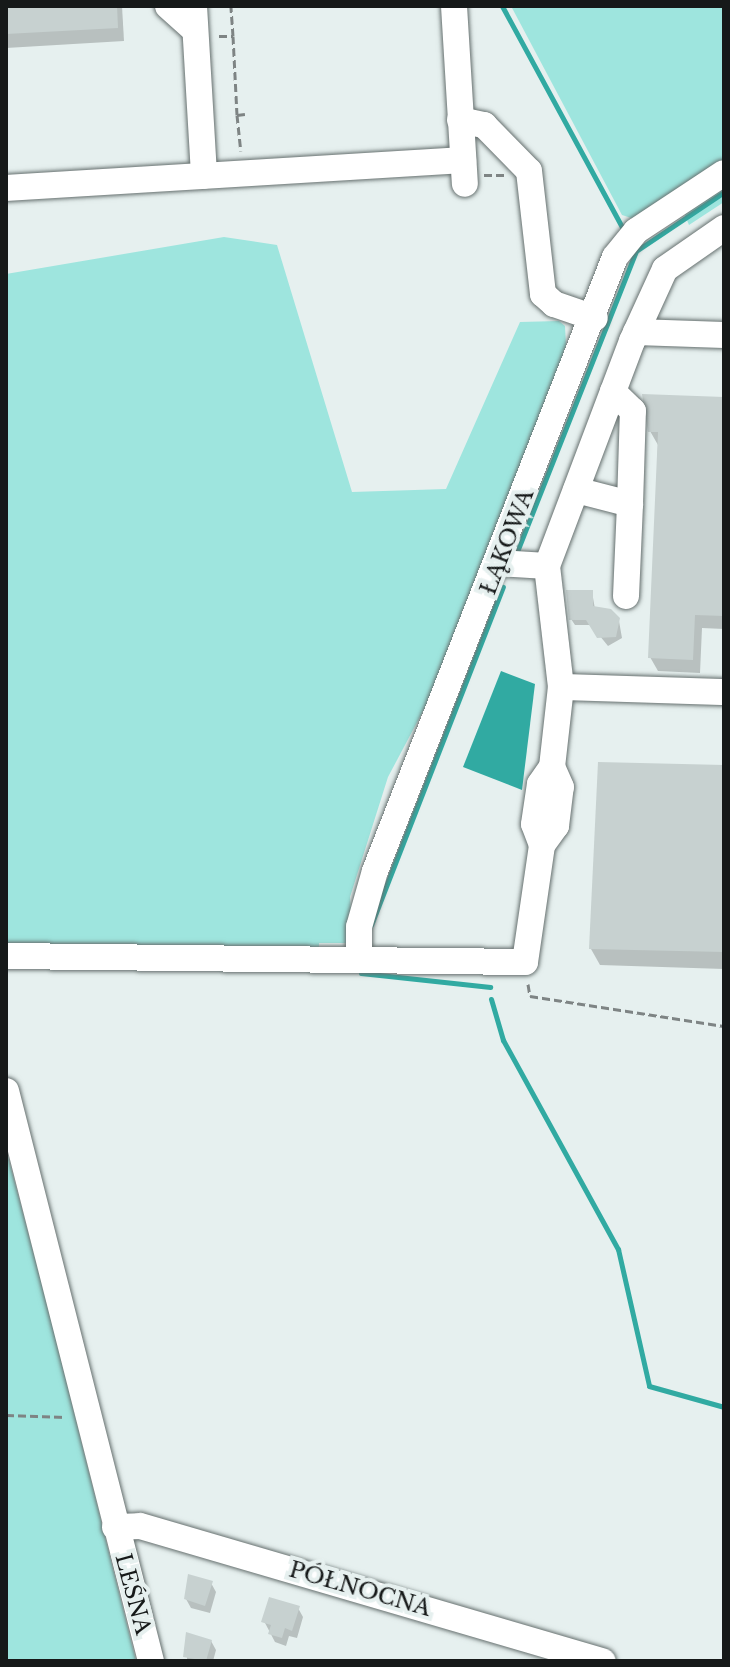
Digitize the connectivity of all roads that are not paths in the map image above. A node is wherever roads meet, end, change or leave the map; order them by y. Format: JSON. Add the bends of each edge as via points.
{"nodes":[{"id":1,"x":168,"y":6,"type":"edge"},
{"id":2,"x":454,"y":6,"type":"edge"},
{"id":3,"x":199,"y":24,"type":"edge"},
{"id":4,"x":460,"y":120,"type":"junction"},
{"id":5,"x":724,"y":173,"type":"edge"},
{"id":6,"x":204,"y":176,"type":"junction"},
{"id":7,"x":6,"y":188,"type":"edge"},
{"id":8,"x":724,"y":228,"type":"edge"},
{"id":9,"x":595,"y":318,"type":"junction"},
{"id":10,"x":636,"y":332,"type":"junction"},
{"id":11,"x":724,"y":335,"type":"edge"},
{"id":12,"x":613,"y":392,"type":"junction"},
{"id":13,"x":576,"y":490,"type":"junction"},
{"id":14,"x":630,"y":504,"type":"junction"},
{"id":15,"x":498,"y":563,"type":"junction"},
{"id":16,"x":547,"y":566,"type":"junction"},
{"id":17,"x":626,"y":596,"type":"dead end"},
{"id":18,"x":561,"y":687,"type":"junction"},
{"id":19,"x":724,"y":692,"type":"edge"},
{"id":20,"x":6,"y":956,"type":"edge"},
{"id":21,"x":359,"y":958,"type":"junction"},
{"id":22,"x":6,"y":1091,"type":"edge"},
{"id":23,"x":115,"y":1527,"type":"junction"},
{"id":24,"x":151,"y":1661,"type":"edge"},
{"id":25,"x":603,"y":1661,"type":"edge"}],
"edges":[{"from":1,"to":3,"type":"street"},
{"from":2,"to":4,"type":"street"},
{"from":3,"to":6,"type":"street"},
{"from":4,"to":6,"type":"street","via":[[464,172]]},
{"from":4,"to":9,"type":"street","via":[[484,125],[529,171],[543,294],[554,304]]},
{"from":5,"to":9,"type":"street","name":"ŁĄKOWA","via":[[621,246]]},
{"from":6,"to":7,"type":"street"},
{"from":8,"to":10,"type":"street","via":[[665,269]]},
{"from":9,"to":15,"type":"street","name":"ŁĄKOWA"},
{"from":10,"to":11,"type":"street"},
{"from":10,"to":12,"type":"street"},
{"from":12,"to":13,"type":"street"},
{"from":12,"to":14,"type":"street","via":[[633,411]]},
{"from":13,"to":14,"type":"street"},
{"from":13,"to":16,"type":"street"},
{"from":14,"to":17,"type":"street"},
{"from":15,"to":16,"type":"street"},
{"from":15,"to":21,"type":"street","name":"ŁĄKOWA","via":[[371,884],[359,927]]},
{"from":16,"to":18,"type":"street"},
{"from":18,"to":19,"type":"street"},
{"from":18,"to":21,"type":"street","via":[[552,767],[560,792],[556,826],[542,845],[525,962]]},
{"from":20,"to":21,"type":"street"},
{"from":22,"to":23,"type":"street","name":"LEŚNA"},
{"from":23,"to":24,"type":"street","name":"LEŚNA"},
{"from":23,"to":25,"type":"street","name":"PÓŁNOCNA","via":[[156,1531]]}]}
